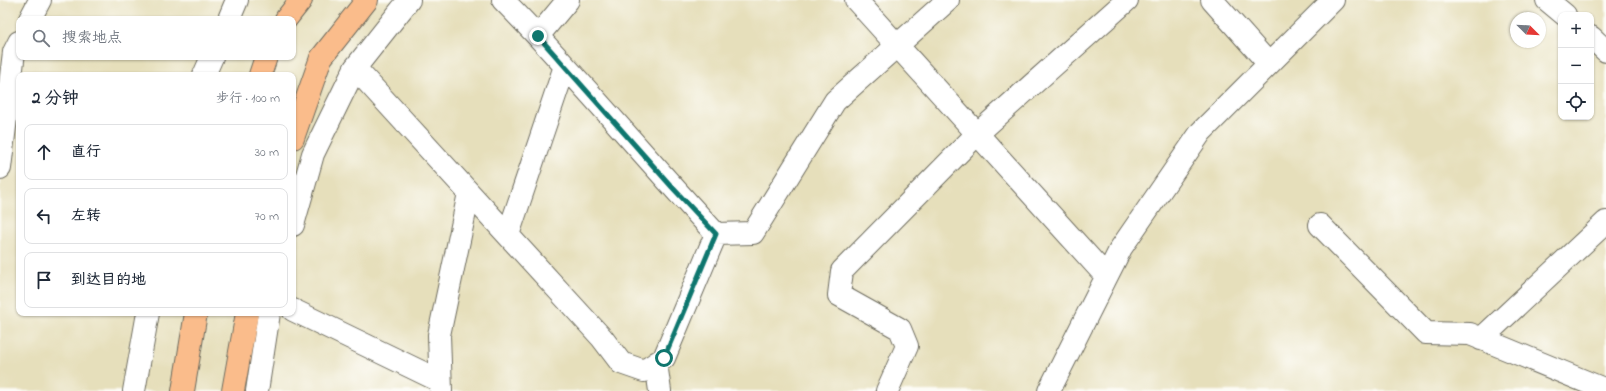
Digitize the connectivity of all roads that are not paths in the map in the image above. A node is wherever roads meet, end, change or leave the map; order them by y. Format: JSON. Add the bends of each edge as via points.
{"nodes":[{"id":1,"x":40,"y":0,"type":"edge"},
{"id":2,"x":237,"y":0,"type":"edge"},
{"id":3,"x":301,"y":0,"type":"edge"},
{"id":4,"x":366,"y":0,"type":"edge"},
{"id":5,"x":410,"y":0,"type":"edge"},
{"id":6,"x":504,"y":0,"type":"edge"},
{"id":7,"x":568,"y":0,"type":"edge"},
{"id":8,"x":856,"y":0,"type":"edge"},
{"id":9,"x":948,"y":0,"type":"edge"},
{"id":10,"x":1127,"y":0,"type":"edge"},
{"id":11,"x":1212,"y":0,"type":"edge"},
{"id":12,"x":1333,"y":0,"type":"edge"},
{"id":13,"x":1547,"y":0,"type":"edge"},
{"id":14,"x":1561,"y":12,"type":"edge"},
{"id":15,"x":32,"y":16,"type":"edge"},
{"id":16,"x":230,"y":16,"type":"edge"},
{"id":17,"x":288,"y":16,"type":"edge"},
{"id":18,"x":538,"y":36,"type":"junction"},
{"id":19,"x":1594,"y":40,"type":"edge"},
{"id":20,"x":897,"y":47,"type":"junction"},
{"id":21,"x":16,"y":48,"type":"edge"},
{"id":22,"x":1606,"y":51,"type":"edge"},
{"id":23,"x":211,"y":60,"type":"edge"},
{"id":24,"x":265,"y":60,"type":"edge"},
{"id":25,"x":1269,"y":64,"type":"junction"},
{"id":26,"x":565,"y":66,"type":"junction"},
{"id":27,"x":355,"y":68,"type":"junction"},
{"id":28,"x":205,"y":72,"type":"edge"},
{"id":29,"x":261,"y":72,"type":"edge"},
{"id":30,"x":296,"y":129,"type":"edge"},
{"id":31,"x":977,"y":134,"type":"junction"},
{"id":32,"x":0,"y":168,"type":"edge"},
{"id":33,"x":469,"y":192,"type":"junction"},
{"id":34,"x":296,"y":214,"type":"edge"},
{"id":35,"x":1606,"y":222,"type":"edge"},
{"id":36,"x":1320,"y":225,"type":"dead end"},
{"id":37,"x":716,"y":234,"type":"junction"},
{"id":38,"x":508,"y":235,"type":"junction"},
{"id":39,"x":1106,"y":276,"type":"junction"},
{"id":40,"x":296,"y":312,"type":"edge"},
{"id":41,"x":147,"y":316,"type":"edge"},
{"id":42,"x":196,"y":316,"type":"edge"},
{"id":43,"x":246,"y":316,"type":"edge"},
{"id":44,"x":269,"y":316,"type":"edge"},
{"id":45,"x":1481,"y":339,"type":"junction"},
{"id":46,"x":656,"y":363,"type":"junction"},
{"id":47,"x":440,"y":386,"type":"edge"},
{"id":48,"x":1606,"y":390,"type":"edge"},
{"id":49,"x":134,"y":391,"type":"edge"},
{"id":50,"x":183,"y":391,"type":"edge"},
{"id":51,"x":233,"y":391,"type":"edge"},
{"id":52,"x":257,"y":391,"type":"edge"},
{"id":53,"x":660,"y":391,"type":"edge"},
{"id":54,"x":887,"y":391,"type":"edge"},
{"id":55,"x":1049,"y":391,"type":"edge"}],
"edges":[{"from":1,"to":15,"type":"street"},
{"from":2,"to":16,"type":"street"},
{"from":3,"to":17,"type":"main road"},
{"from":4,"to":30,"type":"main road","via":[[321,58]]},
{"from":5,"to":27,"type":"street"},
{"from":6,"to":18,"type":"street"},
{"from":7,"to":18,"type":"street"},
{"from":8,"to":20,"type":"street"},
{"from":9,"to":20,"type":"street"},
{"from":10,"to":31,"type":"street"},
{"from":11,"to":25,"type":"street"},
{"from":12,"to":25,"type":"street"},
{"from":13,"to":14,"type":"street"},
{"from":18,"to":26,"type":"street"},
{"from":19,"to":22,"type":"street"},
{"from":20,"to":31,"type":"street"},
{"from":20,"to":37,"type":"street","via":[[836,101],[753,233]]},
{"from":21,"to":32,"type":"street"},
{"from":23,"to":28,"type":"street"},
{"from":24,"to":29,"type":"main road"},
{"from":25,"to":39,"type":"street","via":[[1202,132],[1120,248]]},
{"from":26,"to":37,"type":"street"},
{"from":26,"to":38,"type":"street"},
{"from":27,"to":33,"type":"street"},
{"from":27,"to":34,"type":"street","via":[[313,154]]},
{"from":31,"to":39,"type":"street"},
{"from":31,"to":54,"type":"street","via":[[842,271],[839,294],[900,329],[906,346]]},
{"from":33,"to":38,"type":"street"},
{"from":33,"to":47,"type":"street","via":[[438,335]]},
{"from":35,"to":45,"type":"street"},
{"from":36,"to":45,"type":"street","via":[[1426,333],[1470,334]]},
{"from":37,"to":46,"type":"street","via":[[664,358]]},
{"from":38,"to":46,"type":"street","via":[[602,338],[621,363],[644,371]]},
{"from":39,"to":55,"type":"street"},
{"from":40,"to":47,"type":"street"},
{"from":41,"to":49,"type":"street"},
{"from":42,"to":50,"type":"main road"},
{"from":43,"to":51,"type":"main road"},
{"from":44,"to":52,"type":"street"},
{"from":45,"to":48,"type":"street"},
{"from":46,"to":53,"type":"street"}]}
